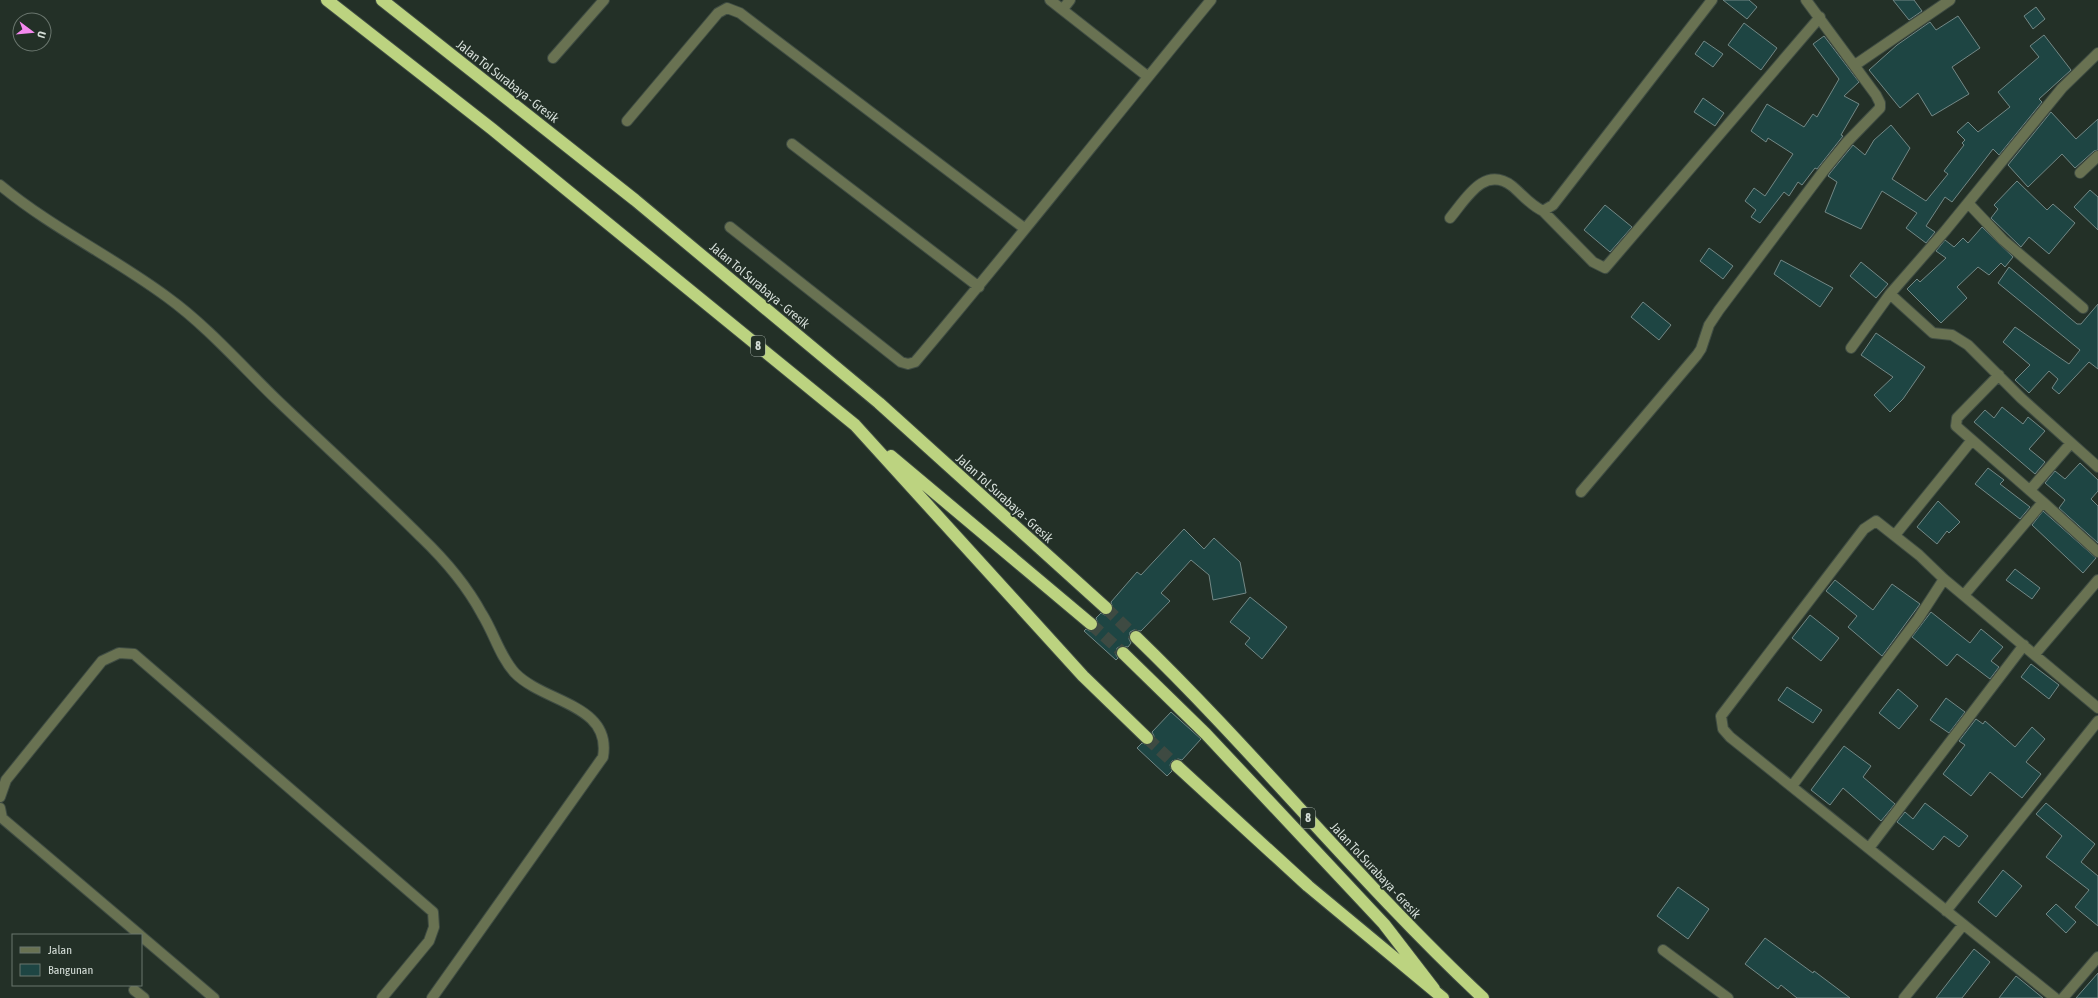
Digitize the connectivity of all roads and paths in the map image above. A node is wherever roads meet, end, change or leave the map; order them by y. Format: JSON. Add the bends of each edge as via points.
{"nodes":[{"id":1,"x":328,"y":0,"type":"edge"},
{"id":2,"x":382,"y":0,"type":"edge"},
{"id":3,"x":604,"y":0,"type":"edge"},
{"id":4,"x":1050,"y":0,"type":"edge"},
{"id":5,"x":1070,"y":0,"type":"edge"},
{"id":6,"x":1211,"y":0,"type":"edge"},
{"id":7,"x":1712,"y":0,"type":"edge"},
{"id":8,"x":1806,"y":0,"type":"edge"},
{"id":9,"x":1950,"y":0,"type":"edge"},
{"id":10,"x":1063,"y":9,"type":"junction"},
{"id":11,"x":1820,"y":17,"type":"junction"},
{"id":12,"x":2098,"y":53,"type":"edge"},
{"id":13,"x":553,"y":58,"type":"dead end"},
{"id":14,"x":1855,"y":66,"type":"junction"},
{"id":15,"x":1147,"y":76,"type":"junction"},
{"id":16,"x":627,"y":121,"type":"dead end"},
{"id":17,"x":792,"y":144,"type":"dead end"},
{"id":18,"x":2098,"y":156,"type":"edge"},
{"id":19,"x":2080,"y":173,"type":"dead end"},
{"id":20,"x":0,"y":185,"type":"edge"},
{"id":21,"x":1968,"y":203,"type":"junction"},
{"id":22,"x":1543,"y":211,"type":"junction"},
{"id":23,"x":1450,"y":218,"type":"dead end"},
{"id":24,"x":730,"y":227,"type":"dead end"},
{"id":25,"x":1024,"y":228,"type":"junction"},
{"id":26,"x":979,"y":287,"type":"junction"},
{"id":27,"x":1890,"y":294,"type":"junction"},
{"id":28,"x":2083,"y":308,"type":"dead end"},
{"id":29,"x":1850,"y":348,"type":"dead end"},
{"id":30,"x":1999,"y":375,"type":"junction"},
{"id":31,"x":855,"y":425,"type":"junction"},
{"id":32,"x":1972,"y":440,"type":"junction"},
{"id":33,"x":2071,"y":443,"type":"junction"},
{"id":34,"x":2098,"y":467,"type":"edge"},
{"id":35,"x":2030,"y":490,"type":"junction"},
{"id":36,"x":1581,"y":492,"type":"dead end"},
{"id":37,"x":2043,"y":502,"type":"junction"},
{"id":38,"x":1895,"y":535,"type":"junction"},
{"id":39,"x":2098,"y":552,"type":"edge"},
{"id":40,"x":1944,"y":579,"type":"junction"},
{"id":41,"x":2098,"y":580,"type":"edge"},
{"id":42,"x":1964,"y":595,"type":"junction"},
{"id":43,"x":1106,"y":608,"type":"tunnel mouth"},
{"id":44,"x":1091,"y":624,"type":"tunnel mouth"},
{"id":45,"x":1136,"y":637,"type":"tunnel mouth"},
{"id":46,"x":2024,"y":645,"type":"junction"},
{"id":47,"x":1123,"y":653,"type":"tunnel mouth"},
{"id":48,"x":2035,"y":654,"type":"junction"},
{"id":49,"x":2098,"y":708,"type":"edge"},
{"id":50,"x":2098,"y":721,"type":"edge"},
{"id":51,"x":1147,"y":738,"type":"tunnel mouth"},
{"id":52,"x":1177,"y":766,"type":"tunnel mouth"},
{"id":53,"x":1792,"y":786,"type":"junction"},
{"id":54,"x":0,"y":797,"type":"edge"},
{"id":55,"x":0,"y":808,"type":"edge"},
{"id":56,"x":1869,"y":848,"type":"junction"},
{"id":57,"x":1946,"y":911,"type":"junction"},
{"id":58,"x":1962,"y":925,"type":"junction"},
{"id":59,"x":140,"y":934,"type":"edge"},
{"id":60,"x":142,"y":936,"type":"edge"},
{"id":61,"x":1663,"y":950,"type":"dead end"},
{"id":62,"x":2098,"y":957,"type":"edge"},
{"id":63,"x":134,"y":990,"type":"dead end"},
{"id":64,"x":1438,"y":994,"type":"edge"},
{"id":65,"x":144,"y":998,"type":"edge"},
{"id":66,"x":214,"y":998,"type":"edge"},
{"id":67,"x":382,"y":998,"type":"edge"},
{"id":68,"x":432,"y":998,"type":"edge"},
{"id":69,"x":1483,"y":998,"type":"edge"},
{"id":70,"x":1728,"y":998,"type":"edge"},
{"id":71,"x":1904,"y":998,"type":"edge"},
{"id":72,"x":2055,"y":998,"type":"edge"},
{"id":73,"x":2063,"y":998,"type":"edge"}],
"edges":[{"from":1,"to":31,"type":"highway","number":"8","via":[[492,129]]},
{"from":2,"to":43,"type":"highway","name":"Jalan Tol Surabaya - Gresik","via":[[636,200],[879,403]]},
{"from":3,"to":13,"type":"street"},
{"from":4,"to":10,"type":"street"},
{"from":5,"to":10,"type":"street"},
{"from":6,"to":15,"type":"street"},
{"from":7,"to":22,"type":"street","via":[[1553,205]]},
{"from":8,"to":11,"type":"street"},
{"from":9,"to":14,"type":"street"},
{"from":10,"to":15,"type":"street"},
{"from":11,"to":14,"type":"street"},
{"from":11,"to":22,"type":"street","via":[[1604,268],[1593,262]]},
{"from":12,"to":21,"type":"street","via":[[2062,88]]},
{"from":14,"to":36,"type":"street","via":[[1876,95],[1880,108],[1825,169],[1719,310],[1709,325],[1697,355]]},
{"from":15,"to":25,"type":"street"},
{"from":16,"to":25,"type":"street","via":[[718,13],[727,8],[740,13]]},
{"from":17,"to":26,"type":"street"},
{"from":18,"to":19,"type":"street"},
{"from":20,"to":68,"type":"street","via":[[47,220],[167,297],[213,335],[270,394],[423,538],[471,595],[484,615],[505,660],[515,673],[526,682],[593,719],[601,730],[605,743],[603,757]]},
{"from":21,"to":27,"type":"street"},
{"from":21,"to":28,"type":"street","via":[[2003,240]]},
{"from":22,"to":23,"type":"street","via":[[1533,206],[1502,180],[1495,179],[1478,185]]},
{"from":24,"to":26,"type":"street","via":[[901,362],[908,364],[916,362]]},
{"from":25,"to":26,"type":"street"},
{"from":27,"to":29,"type":"street"},
{"from":27,"to":30,"type":"street","via":[[1933,333],[1952,335],[1968,345]]},
{"from":30,"to":32,"type":"street","via":[[1957,418],[1956,426]]},
{"from":30,"to":33,"type":"street"},
{"from":31,"to":44,"type":"highway","number":"8"},
{"from":31,"to":51,"type":"highway","number":"8","via":[[1083,676]]},
{"from":32,"to":35,"type":"street"},
{"from":32,"to":38,"type":"street"},
{"from":33,"to":34,"type":"street"},
{"from":33,"to":35,"type":"street"},
{"from":35,"to":37,"type":"street"},
{"from":37,"to":39,"type":"street"},
{"from":37,"to":42,"type":"street"},
{"from":38,"to":40,"type":"street"},
{"from":38,"to":53,"type":"street","via":[[1876,521],[1864,529],[1721,716],[1723,729],[1730,737]]},
{"from":40,"to":42,"type":"street"},
{"from":40,"to":53,"type":"street","via":[[1918,619]]},
{"from":41,"to":48,"type":"street"},
{"from":42,"to":46,"type":"street"},
{"from":45,"to":69,"type":"highway","name":"Jalan Tol Surabaya - Gresik","number":"8","via":[[1180,679],[1376,891],[1452,970]]},
{"from":46,"to":48,"type":"street"},
{"from":46,"to":56,"type":"street"},
{"from":47,"to":64,"type":"highway","number":"8","via":[[1206,734],[1384,924]]},
{"from":48,"to":49,"type":"street"},
{"from":50,"to":57,"type":"street"},
{"from":52,"to":64,"type":"highway","number":"8","via":[[1308,886]]},
{"from":53,"to":56,"type":"street"},
{"from":54,"to":67,"type":"street","via":[[6,780],[102,661],[119,653],[134,654],[433,912],[434,927],[429,940]]},
{"from":55,"to":59,"type":"street","via":[[2,818]]},
{"from":56,"to":57,"type":"street"},
{"from":57,"to":58,"type":"street"},
{"from":58,"to":71,"type":"street"},
{"from":58,"to":72,"type":"street"},
{"from":60,"to":66,"type":"street"},
{"from":61,"to":70,"type":"street"},
{"from":62,"to":73,"type":"street"},
{"from":63,"to":65,"type":"street"}]}
